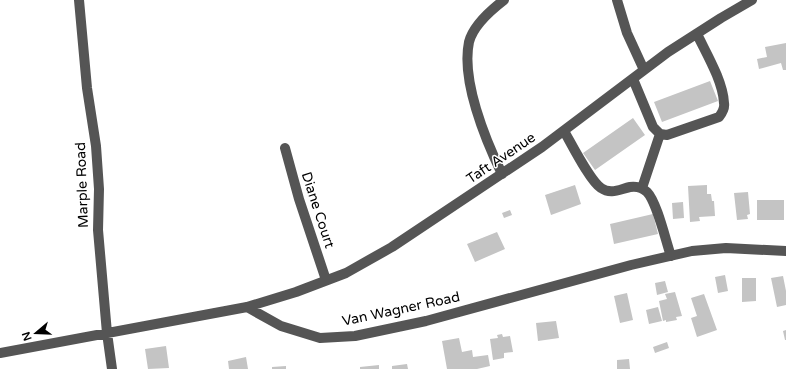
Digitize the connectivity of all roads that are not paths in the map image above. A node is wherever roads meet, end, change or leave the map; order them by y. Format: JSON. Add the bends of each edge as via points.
{"nodes":[{"id":1,"x":79,"y":0,"type":"edge"},
{"id":2,"x":504,"y":0,"type":"edge"},
{"id":3,"x":617,"y":0,"type":"edge"},
{"id":4,"x":752,"y":0,"type":"edge"},
{"id":5,"x":697,"y":34,"type":"junction"},
{"id":6,"x":644,"y":70,"type":"junction"},
{"id":7,"x":633,"y":79,"type":"junction"},
{"id":8,"x":564,"y":131,"type":"junction"},
{"id":9,"x":660,"y":134,"type":"junction"},
{"id":10,"x":285,"y":148,"type":"dead end"},
{"id":11,"x":502,"y":174,"type":"junction"},
{"id":12,"x":642,"y":188,"type":"junction"},
{"id":13,"x":786,"y":251,"type":"edge"},
{"id":14,"x":670,"y":256,"type":"junction"},
{"id":15,"x":326,"y":280,"type":"junction"},
{"id":16,"x":247,"y":307,"type":"junction"},
{"id":17,"x":107,"y":333,"type":"junction"},
{"id":18,"x":0,"y":353,"type":"edge"},
{"id":19,"x":112,"y":369,"type":"edge"}],
"edges":[{"from":1,"to":17,"type":"street","name":"Marple Road","via":[[96,146],[98,230]]},
{"from":2,"to":11,"type":"street","via":[[480,21],[469,41],[468,67],[469,80],[488,145]]},
{"from":3,"to":6,"type":"street","via":[[627,33]]},
{"from":4,"to":5,"type":"street","name":"Taft Avenue"},
{"from":5,"to":6,"type":"street","name":"Taft Avenue"},
{"from":5,"to":9,"type":"street","via":[[718,76],[724,104],[722,113],[719,117],[667,135]]},
{"from":6,"to":7,"type":"street","name":"Taft Avenue"},
{"from":7,"to":8,"type":"street","name":"Taft Avenue"},
{"from":7,"to":9,"type":"street","via":[[653,126]]},
{"from":8,"to":11,"type":"street","name":"Taft Avenue"},
{"from":8,"to":12,"type":"street","via":[[592,178],[601,188],[612,192],[631,187]]},
{"from":9,"to":12,"type":"street"},
{"from":10,"to":15,"type":"street","name":"Diane Court"},
{"from":11,"to":15,"type":"street","name":"Taft Avenue","via":[[392,247]]},
{"from":12,"to":14,"type":"street","via":[[653,202]]},
{"from":13,"to":14,"type":"street","name":"Van Wagner Road","via":[[726,248]]},
{"from":14,"to":16,"type":"street","name":"Van Wagner Road","via":[[426,321],[355,336],[320,338],[280,326]]},
{"from":15,"to":16,"type":"street","name":"Taft Avenue"},
{"from":16,"to":17,"type":"street"},
{"from":17,"to":18,"type":"street"},
{"from":17,"to":19,"type":"street","name":"Marple Road"}]}
